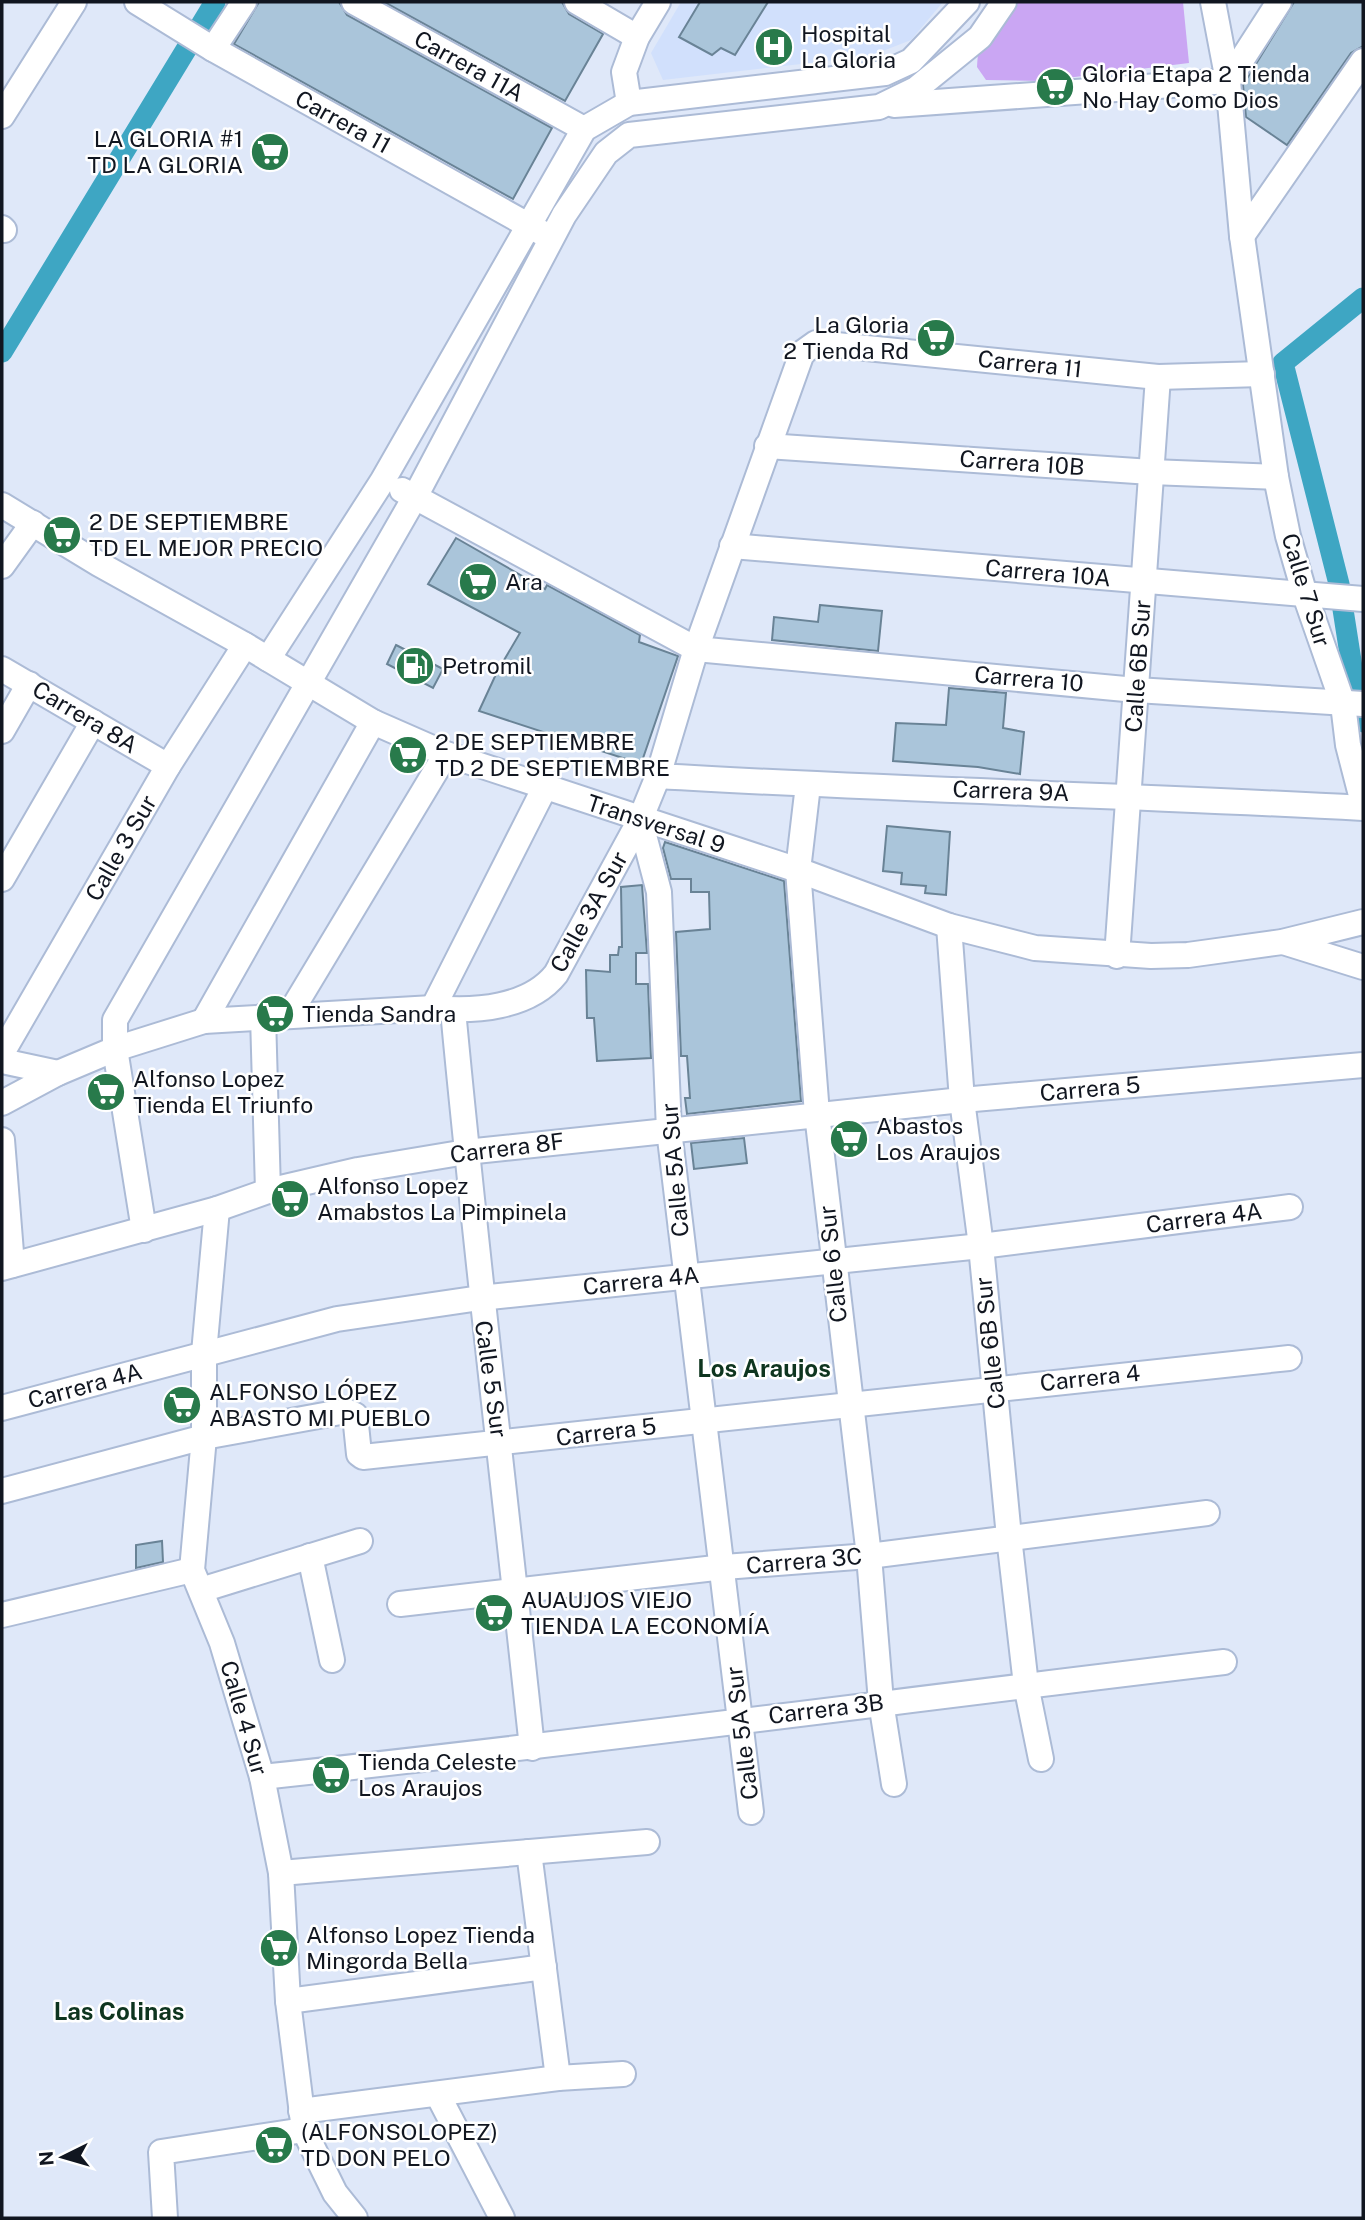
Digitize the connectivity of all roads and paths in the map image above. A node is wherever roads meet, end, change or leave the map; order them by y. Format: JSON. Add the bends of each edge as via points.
{"nodes":[{"id":1,"x":74,"y":2,"type":"edge"},
{"id":2,"x":137,"y":2,"type":"edge"},
{"id":3,"x":244,"y":2,"type":"edge"},
{"id":4,"x":354,"y":2,"type":"edge"},
{"id":5,"x":577,"y":2,"type":"edge"},
{"id":6,"x":658,"y":2,"type":"edge"},
{"id":7,"x":967,"y":2,"type":"edge"},
{"id":8,"x":1004,"y":2,"type":"edge"},
{"id":9,"x":1213,"y":2,"type":"edge"},
{"id":10,"x":1279,"y":2,"type":"edge"},
{"id":11,"x":637,"y":37,"type":"junction"},
{"id":12,"x":212,"y":49,"type":"junction"},
{"id":13,"x":1363,"y":61,"type":"edge"},
{"id":14,"x":1228,"y":81,"type":"junction"},
{"id":15,"x":629,"y":103,"type":"junction"},
{"id":16,"x":879,"y":107,"type":"junction"},
{"id":17,"x":2,"y":116,"type":"edge"},
{"id":18,"x":584,"y":129,"type":"junction"},
{"id":19,"x":528,"y":227,"type":"junction"},
{"id":20,"x":1242,"y":236,"type":"junction"},
{"id":21,"x":552,"y":237,"type":"junction"},
{"id":22,"x":802,"y":353,"type":"joint"},
{"id":23,"x":1262,"y":374,"type":"junction"},
{"id":24,"x":1158,"y":377,"type":"junction"},
{"id":25,"x":767,"y":446,"type":"junction"},
{"id":26,"x":1151,"y":472,"type":"junction"},
{"id":27,"x":1276,"y":477,"type":"junction"},
{"id":28,"x":383,"y":480,"type":"junction"},
{"id":29,"x":415,"y":497,"type":"junction"},
{"id":30,"x":2,"y":505,"type":"edge"},
{"id":31,"x":33,"y":523,"type":"junction"},
{"id":32,"x":732,"y":546,"type":"junction"},
{"id":33,"x":2,"y":566,"type":"edge"},
{"id":34,"x":1143,"y":582,"type":"junction"},
{"id":35,"x":1316,"y":595,"type":"junction"},
{"id":36,"x":1360,"y":599,"type":"edge"},
{"id":37,"x":245,"y":646,"type":"junction"},
{"id":38,"x":696,"y":649,"type":"junction"},
{"id":39,"x":268,"y":659,"type":"junction"},
{"id":40,"x":2,"y":668,"type":"edge"},
{"id":41,"x":29,"y":684,"type":"junction"},
{"id":42,"x":307,"y":684,"type":"junction"},
{"id":43,"x":1136,"y":690,"type":"junction"},
{"id":44,"x":1354,"y":704,"type":"edge"},
{"id":45,"x":93,"y":722,"type":"junction"},
{"id":46,"x":373,"y":722,"type":"junction"},
{"id":47,"x":2,"y":731,"type":"edge"},
{"id":48,"x":446,"y":754,"type":"junction"},
{"id":49,"x":168,"y":766,"type":"junction"},
{"id":50,"x":658,"y":776,"type":"junction"},
{"id":51,"x":808,"y":785,"type":"junction"},
{"id":52,"x":545,"y":787,"type":"junction"},
{"id":53,"x":1129,"y":795,"type":"junction"},
{"id":54,"x":1363,"y":806,"type":"edge"},
{"id":55,"x":640,"y":820,"type":"junction"},
{"id":56,"x":798,"y":870,"type":"junction"},
{"id":57,"x":2,"y":879,"type":"edge"},
{"id":58,"x":1363,"y":922,"type":"edge"},
{"id":59,"x":949,"y":926,"type":"junction"},
{"id":60,"x":1282,"y":942,"type":"junction"},
{"id":61,"x":1117,"y":956,"type":"junction"},
{"id":62,"x":1363,"y":967,"type":"edge"},
{"id":63,"x":443,"y":1009,"type":"junction"},
{"id":64,"x":289,"y":1015,"type":"junction"},
{"id":65,"x":263,"y":1016,"type":"junction"},
{"id":66,"x":204,"y":1021,"type":"junction"},
{"id":67,"x":115,"y":1049,"type":"junction"},
{"id":68,"x":2,"y":1053,"type":"edge"},
{"id":69,"x":2,"y":1060,"type":"edge"},
{"id":70,"x":1363,"y":1065,"type":"edge"},
{"id":71,"x":58,"y":1073,"type":"junction"},
{"id":72,"x":962,"y":1100,"type":"junction"},
{"id":73,"x":2,"y":1103,"type":"edge"},
{"id":74,"x":817,"y":1114,"type":"junction"},
{"id":75,"x":669,"y":1130,"type":"junction"},
{"id":76,"x":2,"y":1140,"type":"edge"},
{"id":77,"x":466,"y":1152,"type":"junction"},
{"id":78,"x":268,"y":1191,"type":"junction"},
{"id":79,"x":1290,"y":1207,"type":"dead end"},
{"id":80,"x":217,"y":1209,"type":"junction"},
{"id":81,"x":144,"y":1230,"type":"junction"},
{"id":82,"x":981,"y":1246,"type":"junction"},
{"id":83,"x":832,"y":1260,"type":"junction"},
{"id":84,"x":7,"y":1267,"type":"edge"},
{"id":85,"x":685,"y":1277,"type":"junction"},
{"id":86,"x":480,"y":1297,"type":"junction"},
{"id":87,"x":204,"y":1353,"type":"junction"},
{"id":88,"x":1289,"y":1358,"type":"dead end"},
{"id":89,"x":995,"y":1388,"type":"junction"},
{"id":90,"x":849,"y":1407,"type":"junction"},
{"id":91,"x":2,"y":1408,"type":"edge"},
{"id":92,"x":704,"y":1421,"type":"junction"},
{"id":93,"x":204,"y":1437,"type":"junction"},
{"id":94,"x":500,"y":1445,"type":"junction"},
{"id":95,"x":2,"y":1491,"type":"edge"},
{"id":96,"x":1207,"y":1513,"type":"dead end"},
{"id":97,"x":1009,"y":1537,"type":"junction"},
{"id":98,"x":360,"y":1541,"type":"dead end"},
{"id":99,"x":310,"y":1556,"type":"junction"},
{"id":100,"x":869,"y":1556,"type":"junction"},
{"id":101,"x":724,"y":1567,"type":"junction"},
{"id":102,"x":196,"y":1580,"type":"junction"},
{"id":103,"x":515,"y":1591,"type":"junction"},
{"id":104,"x":400,"y":1604,"type":"dead end"},
{"id":105,"x":2,"y":1615,"type":"edge"},
{"id":106,"x":332,"y":1660,"type":"dead end"},
{"id":107,"x":1224,"y":1662,"type":"dead end"},
{"id":108,"x":1026,"y":1685,"type":"junction"},
{"id":109,"x":881,"y":1702,"type":"junction"},
{"id":110,"x":740,"y":1719,"type":"junction"},
{"id":111,"x":532,"y":1748,"type":"junction"},
{"id":112,"x":1041,"y":1759,"type":"dead end"},
{"id":113,"x":262,"y":1777,"type":"junction"},
{"id":114,"x":894,"y":1784,"type":"dead end"},
{"id":115,"x":751,"y":1812,"type":"dead end"},
{"id":116,"x":647,"y":1842,"type":"dead end"},
{"id":117,"x":529,"y":1852,"type":"junction"},
{"id":118,"x":281,"y":1872,"type":"junction"},
{"id":119,"x":544,"y":1967,"type":"junction"},
{"id":120,"x":288,"y":2001,"type":"junction"},
{"id":121,"x":623,"y":2074,"type":"dead end"},
{"id":122,"x":558,"y":2078,"type":"junction"},
{"id":123,"x":438,"y":2095,"type":"junction"},
{"id":124,"x":302,"y":2121,"type":"junction"},
{"id":125,"x":165,"y":2218,"type":"edge"},
{"id":126,"x":355,"y":2218,"type":"edge"},
{"id":127,"x":502,"y":2218,"type":"edge"}],
"edges":[{"from":1,"to":17,"type":"street"},
{"from":2,"to":12,"type":"street","name":"Carrera 11"},
{"from":3,"to":12,"type":"street"},
{"from":4,"to":18,"type":"street","name":"Carrera 11A"},
{"from":5,"to":11,"type":"street"},
{"from":6,"to":11,"type":"street"},
{"from":7,"to":15,"type":"street","via":[[911,61],[885,73]]},
{"from":8,"to":16,"type":"street","via":[[980,37],[916,89]]},
{"from":9,"to":14,"type":"street","name":"Calle 7 Sur"},
{"from":10,"to":14,"type":"street"},
{"from":11,"to":15,"type":"street","via":[[624,72]]},
{"from":12,"to":19,"type":"street","name":"Carrera 11"},
{"from":13,"to":20,"type":"street"},
{"from":14,"to":16,"type":"street"},
{"from":14,"to":20,"type":"street","name":"Calle 7 Sur"},
{"from":15,"to":18,"type":"street"},
{"from":16,"to":21,"type":"street","via":[[629,135],[606,153]]},
{"from":18,"to":19,"type":"street"},
{"from":19,"to":21,"type":"street","name":"Carrera 11"},
{"from":19,"to":28,"type":"street"},
{"from":20,"to":23,"type":"street","name":"Calle 7 Sur"},
{"from":21,"to":29,"type":"street"},
{"from":22,"to":24,"type":"street","name":"Carrera 11","via":[[816,343]]},
{"from":22,"to":25,"type":"street","name":"Calle 3A Sur"},
{"from":23,"to":24,"type":"street","name":"Carrera 11"},
{"from":23,"to":27,"type":"street","name":"Calle 7 Sur"},
{"from":24,"to":26,"type":"street","name":"Calle 6B Sur"},
{"from":25,"to":26,"type":"street","name":"Carrera 10B"},
{"from":25,"to":32,"type":"street","name":"Calle 3A Sur"},
{"from":26,"to":27,"type":"street","name":"Carrera 10B"},
{"from":26,"to":34,"type":"street","name":"Calle 6B Sur"},
{"from":27,"to":35,"type":"street","name":"Calle 7 Sur","via":[[1289,536]]},
{"from":28,"to":29,"type":"street"},
{"from":28,"to":39,"type":"street"},
{"from":29,"to":38,"type":"street"},
{"from":29,"to":42,"type":"street"},
{"from":30,"to":31,"type":"street","name":"Transversal 9"},
{"from":31,"to":33,"type":"street"},
{"from":31,"to":37,"type":"street","name":"Transversal 9"},
{"from":32,"to":34,"type":"street","name":"Carrera 10A"},
{"from":32,"to":38,"type":"street","name":"Calle 3A Sur"},
{"from":34,"to":35,"type":"street","name":"Carrera 10A"},
{"from":34,"to":43,"type":"street","name":"Calle 6B Sur"},
{"from":35,"to":36,"type":"street","name":"Carrera 10A"},
{"from":35,"to":44,"type":"street","name":"Calle 7 Sur"},
{"from":37,"to":39,"type":"street","name":"Transversal 9"},
{"from":37,"to":49,"type":"street","name":"Calle 3 Sur"},
{"from":38,"to":43,"type":"street","name":"Carrera 10"},
{"from":38,"to":50,"type":"street","name":"Calle 3A Sur"},
{"from":39,"to":42,"type":"street","name":"Transversal 9"},
{"from":40,"to":41,"type":"street","name":"Carrera 8A"},
{"from":41,"to":45,"type":"street","name":"Carrera 8A"},
{"from":41,"to":47,"type":"street"},
{"from":42,"to":46,"type":"street","name":"Transversal 9"},
{"from":42,"to":67,"type":"street","via":[[115,1020]]},
{"from":43,"to":44,"type":"street","name":"Carrera 10"},
{"from":43,"to":53,"type":"street","name":"Calle 6B Sur"},
{"from":44,"to":54,"type":"street","name":"Calle 7 Sur","via":[[1348,745]]},
{"from":45,"to":49,"type":"street","name":"Carrera 8A"},
{"from":45,"to":57,"type":"street"},
{"from":46,"to":48,"type":"street","name":"Transversal 9"},
{"from":46,"to":66,"type":"street"},
{"from":48,"to":52,"type":"street","name":"Transversal 9"},
{"from":48,"to":64,"type":"street"},
{"from":49,"to":68,"type":"street","name":"Calle 3 Sur"},
{"from":50,"to":51,"type":"street","name":"Carrera 9A"},
{"from":50,"to":55,"type":"street","name":"Calle 3A Sur"},
{"from":51,"to":53,"type":"street","name":"Carrera 9A"},
{"from":51,"to":56,"type":"street","name":"Calle 6 Sur"},
{"from":52,"to":55,"type":"street","name":"Transversal 9"},
{"from":52,"to":63,"type":"street"},
{"from":53,"to":54,"type":"street","name":"Carrera 9A"},
{"from":53,"to":61,"type":"street","name":"Calle 6B Sur"},
{"from":55,"to":56,"type":"street","name":"Transversal 9"},
{"from":55,"to":63,"type":"street","name":"Calle 3A Sur","via":[[544,989],[523,1000]]},
{"from":55,"to":75,"type":"street","name":"Calle 5A Sur","via":[[659,892]]},
{"from":56,"to":59,"type":"street","name":"Transversal 9"},
{"from":56,"to":74,"type":"street","name":"Calle 6 Sur"},
{"from":58,"to":60,"type":"street","name":"Transversal 9"},
{"from":59,"to":61,"type":"street","name":"Transversal 9","via":[[1035,948]]},
{"from":59,"to":72,"type":"street","name":"Calle 6B Sur"},
{"from":60,"to":61,"type":"street","name":"Transversal 9","via":[[1188,955]]},
{"from":60,"to":62,"type":"street","name":"Transversal 9"},
{"from":63,"to":64,"type":"street","name":"Calle 3A Sur"},
{"from":63,"to":77,"type":"street","name":"Calle 5 Sur"},
{"from":64,"to":65,"type":"street","name":"Calle 3A Sur"},
{"from":65,"to":66,"type":"street","name":"Calle 3A Sur"},
{"from":65,"to":78,"type":"street"},
{"from":66,"to":67,"type":"street","name":"Calle 3A Sur"},
{"from":67,"to":71,"type":"street","name":"Calle 3A Sur"},
{"from":67,"to":81,"type":"street"},
{"from":69,"to":71,"type":"street"},
{"from":70,"to":72,"type":"street","name":"Carrera 5"},
{"from":71,"to":73,"type":"street","name":"Calle 3A Sur"},
{"from":72,"to":74,"type":"street","name":"Carrera 5"},
{"from":72,"to":82,"type":"street","name":"Calle 6B Sur"},
{"from":74,"to":75,"type":"street","name":"Carrera 8F"},
{"from":74,"to":83,"type":"street","name":"Calle 6 Sur"},
{"from":75,"to":77,"type":"street","name":"Carrera 8F"},
{"from":75,"to":85,"type":"street","name":"Calle 5A Sur"},
{"from":76,"to":84,"type":"street"},
{"from":77,"to":78,"type":"street","name":"Carrera 8F"},
{"from":77,"to":86,"type":"street","name":"Calle 5 Sur"},
{"from":78,"to":80,"type":"street","name":"Carrera 8F"},
{"from":79,"to":82,"type":"street","name":"Carrera 4A"},
{"from":80,"to":81,"type":"street","name":"Carrera 8F"},
{"from":80,"to":87,"type":"street","name":"Calle 4 Sur"},
{"from":81,"to":84,"type":"street","name":"Carrera 8F"},
{"from":82,"to":83,"type":"street","name":"Carrera 4A"},
{"from":82,"to":89,"type":"street","name":"Calle 6B Sur"},
{"from":83,"to":85,"type":"street","name":"Carrera 4A"},
{"from":83,"to":90,"type":"street","name":"Calle 6 Sur"},
{"from":85,"to":86,"type":"street","name":"Carrera 4A"},
{"from":85,"to":92,"type":"street","name":"Calle 5A Sur"},
{"from":86,"to":87,"type":"street","name":"Carrera 4A","via":[[337,1319]]},
{"from":86,"to":94,"type":"street","name":"Calle 5 Sur"},
{"from":87,"to":91,"type":"street","name":"Carrera 4A"},
{"from":87,"to":93,"type":"street","name":"Calle 4 Sur"},
{"from":88,"to":89,"type":"street","name":"Carrera 4"},
{"from":89,"to":90,"type":"street","name":"Carrera 4"},
{"from":89,"to":97,"type":"street","name":"Calle 6B Sur"},
{"from":90,"to":92,"type":"street","name":"Carrera 5"},
{"from":90,"to":100,"type":"street","name":"Calle 6 Sur"},
{"from":92,"to":94,"type":"street","name":"Carrera 5"},
{"from":92,"to":101,"type":"street","name":"Calle 5A Sur"},
{"from":93,"to":94,"type":"street","name":"Carrera 5","via":[[346,1411],[355,1415],[363,1457]]},
{"from":93,"to":95,"type":"street"},
{"from":93,"to":102,"type":"street","name":"Calle 4 Sur"},
{"from":94,"to":103,"type":"street","name":"Calle 5 Sur"},
{"from":96,"to":97,"type":"street","name":"Carrera 3C"},
{"from":97,"to":100,"type":"street","name":"Carrera 3C"},
{"from":97,"to":108,"type":"street","name":"Calle 6B Sur"},
{"from":98,"to":99,"type":"street"},
{"from":99,"to":102,"type":"street"},
{"from":99,"to":106,"type":"street"},
{"from":100,"to":101,"type":"street","name":"Carrera 3C"},
{"from":100,"to":109,"type":"street","name":"Calle 6 Sur"},
{"from":101,"to":103,"type":"street","name":"Carrera 3C"},
{"from":101,"to":110,"type":"street","name":"Calle 5A Sur"},
{"from":102,"to":105,"type":"street"},
{"from":102,"to":113,"type":"street","name":"Calle 4 Sur","via":[[222,1643]]},
{"from":103,"to":104,"type":"street","name":"Carrera 3C"},
{"from":103,"to":111,"type":"street","name":"Calle 5 Sur"},
{"from":107,"to":108,"type":"street","name":"Carrera 3B"},
{"from":108,"to":109,"type":"street","name":"Carrera 3B"},
{"from":108,"to":112,"type":"street","name":"Calle 6B Sur"},
{"from":109,"to":110,"type":"street","name":"Carrera 3B"},
{"from":109,"to":114,"type":"street","name":"Calle 6 Sur"},
{"from":110,"to":111,"type":"street","name":"Carrera 3B"},
{"from":110,"to":115,"type":"street","name":"Calle 5A Sur"},
{"from":111,"to":113,"type":"street","name":"Carrera 3B"},
{"from":113,"to":118,"type":"street","name":"Calle 4 Sur"},
{"from":116,"to":117,"type":"street"},
{"from":117,"to":118,"type":"street"},
{"from":117,"to":119,"type":"street"},
{"from":118,"to":120,"type":"street","name":"Calle 4 Sur"},
{"from":119,"to":120,"type":"street"},
{"from":119,"to":122,"type":"street"},
{"from":120,"to":124,"type":"street","name":"Calle 4 Sur"},
{"from":121,"to":122,"type":"street"},
{"from":122,"to":123,"type":"street"},
{"from":123,"to":124,"type":"street"},
{"from":123,"to":127,"type":"street"},
{"from":124,"to":125,"type":"street","via":[[161,2152]]},
{"from":124,"to":126,"type":"street","name":"Calle 4 Sur","via":[[335,2193]]}]}
